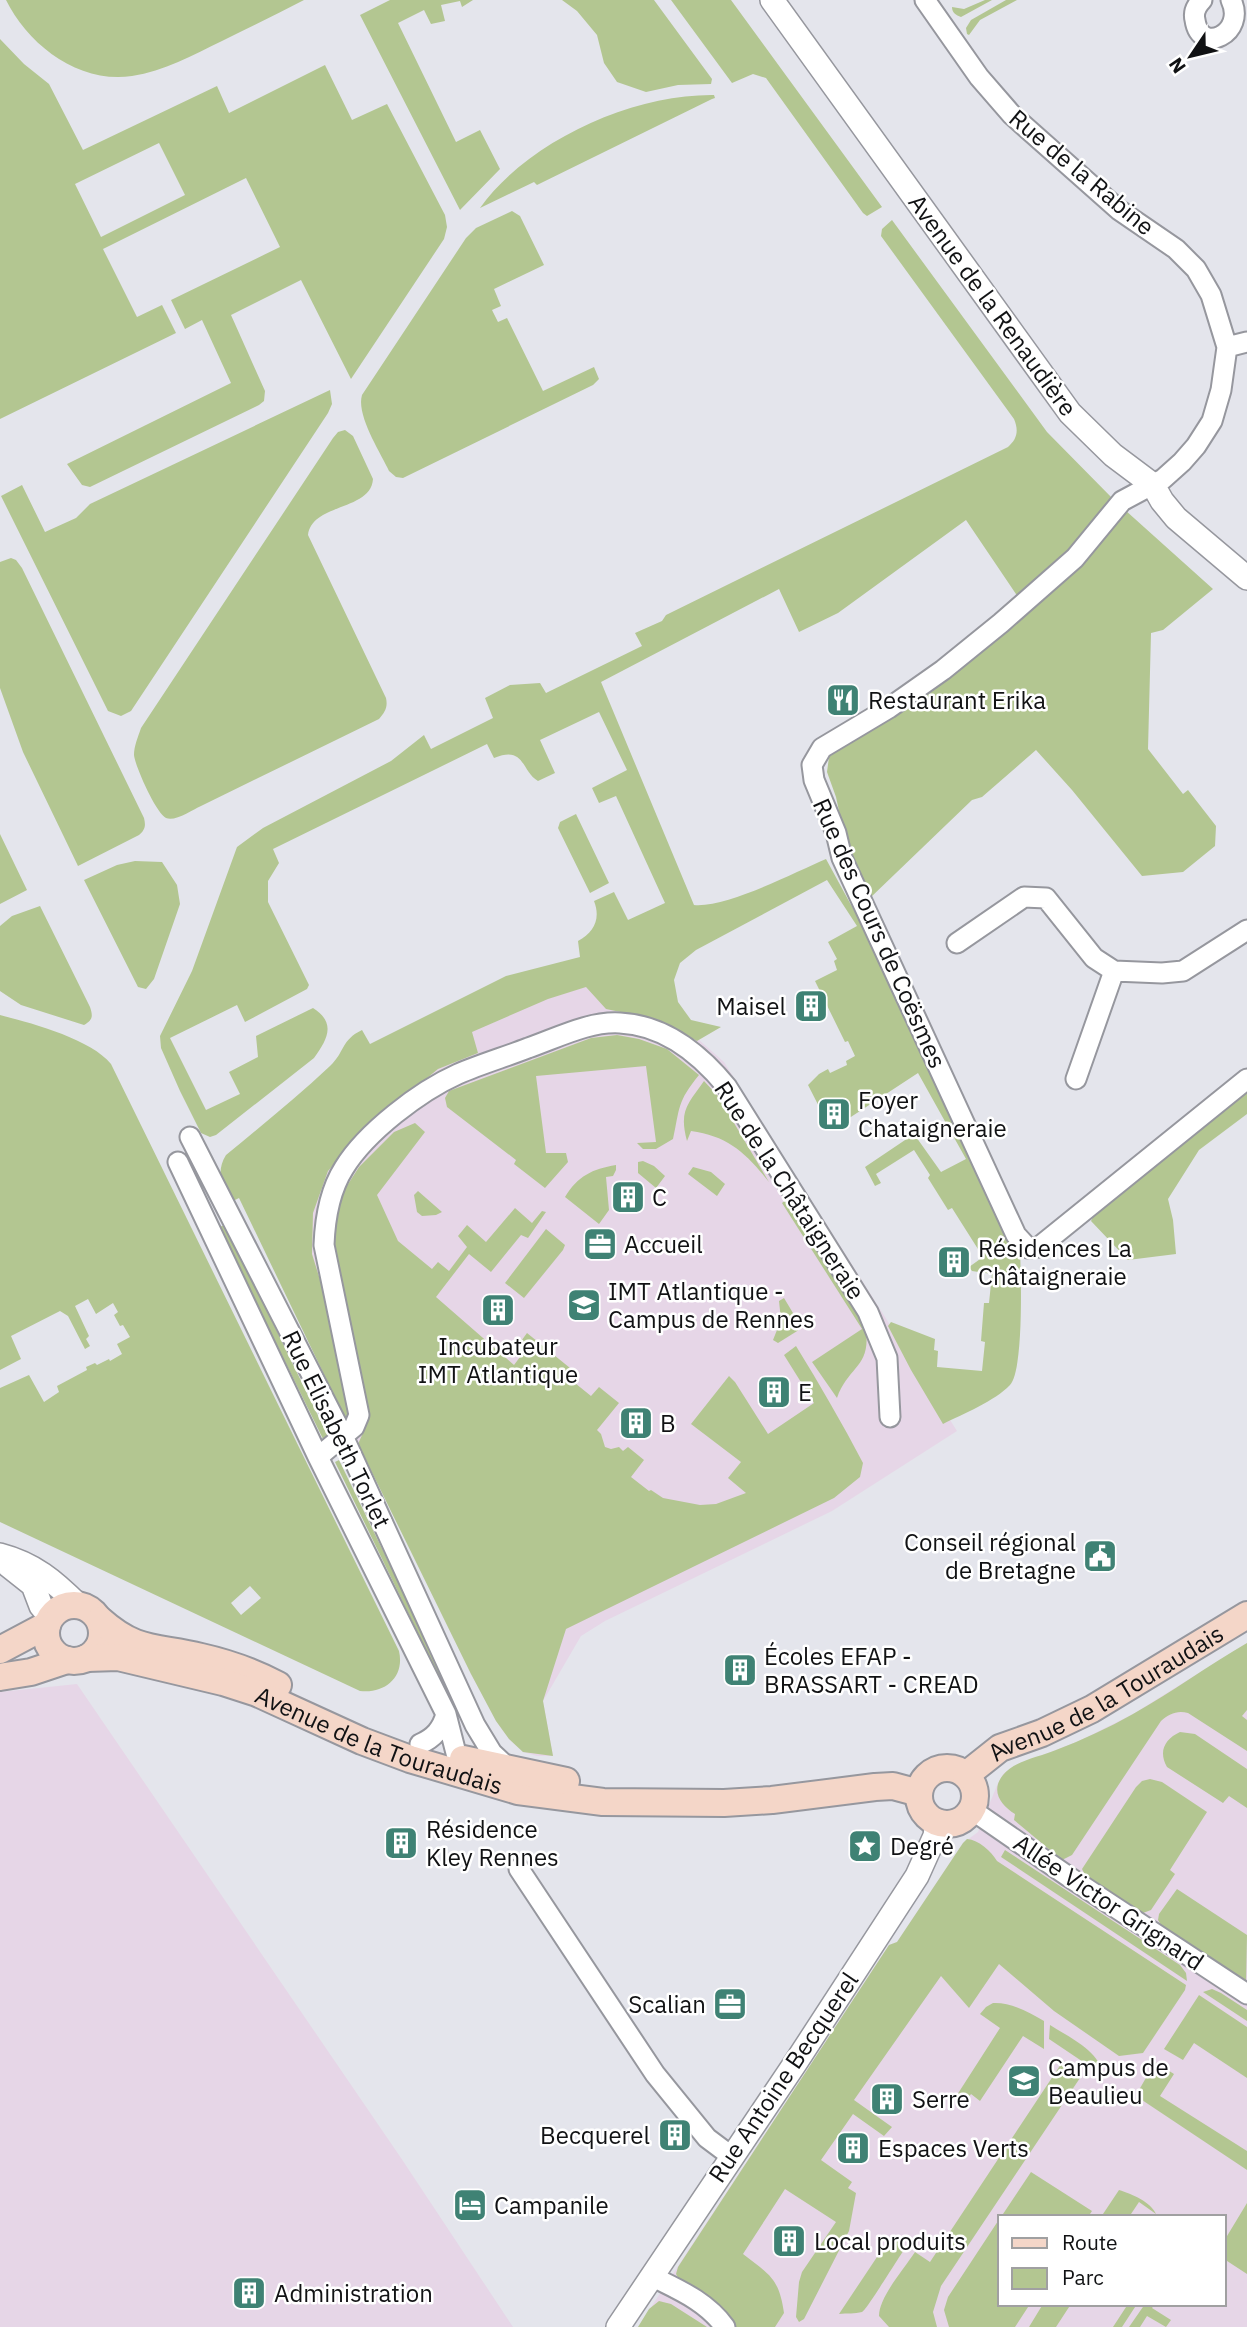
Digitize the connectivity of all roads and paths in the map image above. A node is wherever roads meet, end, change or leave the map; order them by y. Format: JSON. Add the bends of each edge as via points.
{"nodes":[{"id":1,"x":772,"y":0,"type":"edge"},
{"id":2,"x":925,"y":0,"type":"edge"},
{"id":3,"x":1202,"y":0,"type":"edge"},
{"id":4,"x":1238,"y":11,"type":"edge"},
{"id":5,"x":1247,"y":342,"type":"edge"},
{"id":6,"x":1227,"y":347,"type":"junction"},
{"id":7,"x":1153,"y":485,"type":"junction"},
{"id":8,"x":1247,"y":578,"type":"edge"},
{"id":9,"x":1247,"y":930,"type":"edge"},
{"id":10,"x":957,"y":943,"type":"dead end"},
{"id":11,"x":1114,"y":971,"type":"junction"},
{"id":12,"x":1076,"y":1079,"type":"dead end"},
{"id":13,"x":1247,"y":1079,"type":"edge"},
{"id":14,"x":190,"y":1137,"type":"dead end"},
{"id":15,"x":178,"y":1162,"type":"dead end"},
{"id":16,"x":890,"y":1417,"type":"dead end"},
{"id":17,"x":343,"y":1436,"type":"junction"},
{"id":18,"x":318,"y":1457,"type":"junction"},
{"id":19,"x":0,"y":1555,"type":"edge"},
{"id":20,"x":0,"y":1561,"type":"edge"},
{"id":21,"x":78,"y":1605,"type":"junction"},
{"id":22,"x":1247,"y":1615,"type":"edge"},
{"id":23,"x":100,"y":1620,"type":"junction"},
{"id":24,"x":49,"y":1621,"type":"junction"},
{"id":25,"x":0,"y":1650,"type":"edge"},
{"id":26,"x":77,"y":1659,"type":"junction"},
{"id":27,"x":0,"y":1677,"type":"edge"},
{"id":28,"x":446,"y":1714,"type":"junction"},
{"id":29,"x":475,"y":1725,"type":"junction"},
{"id":30,"x":419,"y":1744,"type":"junction"},
{"id":31,"x":379,"y":1747,"type":"junction"},
{"id":32,"x":457,"y":1757,"type":"junction"},
{"id":33,"x":509,"y":1769,"type":"junction"},
{"id":34,"x":966,"y":1775,"type":"junction"},
{"id":35,"x":476,"y":1780,"type":"junction"},
{"id":36,"x":919,"y":1793,"type":"junction"},
{"id":37,"x":674,"y":1801,"type":"junction"},
{"id":38,"x":972,"y":1810,"type":"junction"},
{"id":39,"x":936,"y":1822,"type":"junction"},
{"id":40,"x":519,"y":1869,"type":"dead end"},
{"id":41,"x":1247,"y":1994,"type":"edge"},
{"id":42,"x":731,"y":2155,"type":"junction"},
{"id":43,"x":651,"y":2276,"type":"junction"},
{"id":44,"x":618,"y":2327,"type":"edge"},
{"id":45,"x":725,"y":2327,"type":"edge"}],
"edges":[{"from":1,"to":7,"type":"street","name":"Avenue de la Renaudière","via":[[1070,413],[1113,455]]},
{"from":2,"to":6,"type":"street","name":"Rue de la Rabine","via":[[1012,115],[1119,210],[1177,249],[1196,269],[1211,295]]},
{"from":3,"to":4,"type":"street","via":[[1195,10],[1196,24],[1212,38],[1231,32]]},
{"from":5,"to":6,"type":"street"},
{"from":6,"to":7,"type":"street","name":"Rue de la Rabine","via":[[1222,390],[1212,421],[1182,462]]},
{"from":7,"to":8,"type":"street","name":"Avenue de la Renaudière","via":[[1176,518]]},
{"from":7,"to":13,"type":"street","name":"Rue des Cours de Coësmes","via":[[1122,501],[1075,558],[943,670],[822,748],[812,765],[814,780],[852,881],[1016,1235],[1028,1248],[1039,1247]]},
{"from":9,"to":11,"type":"street","via":[[1183,971]]},
{"from":10,"to":11,"type":"street","via":[[1024,897],[1046,898],[1094,958]]},
{"from":11,"to":12,"type":"street"},
{"from":14,"to":17,"type":"street","name":"Rue Elisabeth Torlet"},
{"from":15,"to":18,"type":"street","name":"Rue Elisabeth Torlet"},
{"from":16,"to":17,"type":"street","name":"Rue de la Châtaigneraie","via":[[887,1358],[868,1312],[727,1087],[676,1040],[620,1023],[592,1025],[459,1073],[431,1088],[367,1140],[344,1167],[325,1223],[324,1245],[359,1406],[354,1427]]},
{"from":17,"to":18,"type":"street","name":"Rue de la Châtaigneraie"},
{"from":17,"to":29,"type":"street","name":"Rue Elisabeth Torlet"},
{"from":18,"to":28,"type":"street","name":"Rue Elisabeth Torlet"},
{"from":19,"to":21,"type":"street","via":[[47,1575]]},
{"from":20,"to":24,"type":"street","via":[[33,1586]]},
{"from":21,"to":23,"type":"main road"},
{"from":21,"to":24,"type":"main road","via":[[62,1607]]},
{"from":22,"to":34,"type":"main road","name":"Avenue de la Touraudais","via":[[1092,1709],[1000,1748]]},
{"from":23,"to":26,"type":"main road","via":[[103,1631],[96,1651]]},
{"from":23,"to":30,"type":"main road","name":"Avenue de la Touraudais","via":[[134,1644],[243,1669]]},
{"from":24,"to":25,"type":"main road"},
{"from":24,"to":26,"type":"main road","via":[[52,1650]]},
{"from":26,"to":27,"type":"main road","name":"Avenue de la Touraudais"},
{"from":26,"to":31,"type":"main road","name":"Avenue de la Touraudais","via":[[118,1657],[223,1682]]},
{"from":28,"to":30,"type":"street","via":[[440,1729]]},
{"from":28,"to":32,"type":"street","name":"Rue Elisabeth Torlet"},
{"from":29,"to":32,"type":"street","via":[[473,1744]]},
{"from":29,"to":33,"type":"street","name":"Rue Elisabeth Torlet","via":[[492,1753]]},
{"from":30,"to":32,"type":"main road","name":"Avenue de la Touraudais"},
{"from":31,"to":32,"type":"street","via":[[394,1746],[436,1760]]},
{"from":31,"to":35,"type":"main road","name":"Avenue de la Touraudais"},
{"from":32,"to":33,"type":"main road","name":"Avenue de la Touraudais"},
{"from":32,"to":35,"type":"street","name":"Rue Elisabeth Torlet"},
{"from":33,"to":37,"type":"main road","name":"Avenue de la Touraudais"},
{"from":34,"to":36,"type":"main road","via":[[940,1768],[925,1778]]},
{"from":34,"to":38,"type":"main road","via":[[975,1787]]},
{"from":35,"to":37,"type":"main road","name":"Avenue de la Touraudais","via":[[518,1791],[603,1802]]},
{"from":36,"to":37,"type":"main road","name":"Avenue de la Touraudais","via":[[893,1786],[750,1801]]},
{"from":36,"to":39,"type":"main road","via":[[923,1808]]},
{"from":38,"to":39,"type":"main road","via":[[958,1822]]},
{"from":38,"to":41,"type":"street","name":"Allée Victor Grignard"},
{"from":39,"to":42,"type":"street","name":"Rue Antoine Becquerel","via":[[935,1836],[917,1876]]},
{"from":40,"to":42,"type":"street","via":[[655,2074],[707,2138]]},
{"from":42,"to":43,"type":"street","name":"Rue Antoine Becquerel"},
{"from":43,"to":44,"type":"street","name":"Rue Antoine Becquerel"},
{"from":43,"to":45,"type":"street","via":[[713,2311]]}]}
